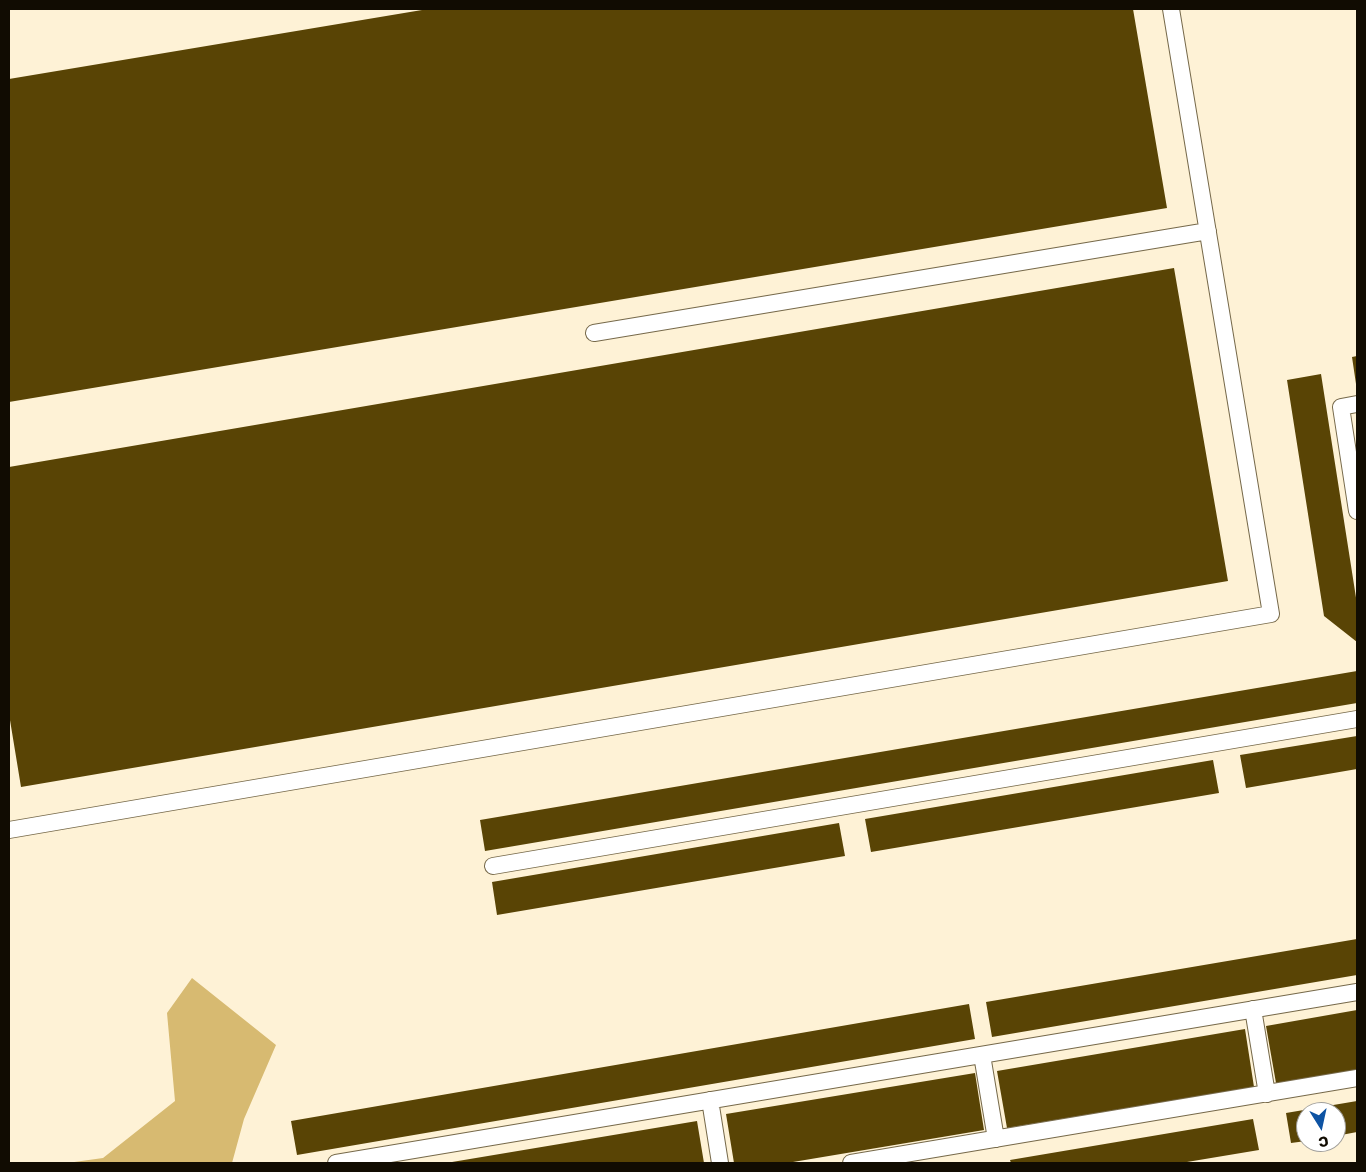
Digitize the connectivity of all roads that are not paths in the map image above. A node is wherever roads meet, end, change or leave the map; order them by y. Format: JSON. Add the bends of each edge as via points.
{"nodes":[{"id":1,"x":1171,"y":9,"type":"edge"},
{"id":2,"x":1208,"y":231,"type":"junction"},
{"id":3,"x":594,"y":333,"type":"dead end"},
{"id":4,"x":1357,"y":404,"type":"edge"},
{"id":5,"x":1357,"y":505,"type":"edge"},
{"id":6,"x":1357,"y":719,"type":"edge"},
{"id":7,"x":9,"y":830,"type":"edge"},
{"id":8,"x":493,"y":866,"type":"dead end"},
{"id":9,"x":1357,"y":992,"type":"edge"},
{"id":10,"x":1253,"y":1009,"type":"junction"},
{"id":11,"x":982,"y":1055,"type":"junction"},
{"id":12,"x":1357,"y":1078,"type":"edge"},
{"id":13,"x":1267,"y":1094,"type":"junction"},
{"id":14,"x":710,"y":1100,"type":"junction"},
{"id":15,"x":996,"y":1139,"type":"junction"},
{"id":16,"x":336,"y":1163,"type":"edge"},
{"id":17,"x":720,"y":1163,"type":"edge"},
{"id":18,"x":851,"y":1163,"type":"edge"}],
"edges":[{"from":1,"to":2,"type":"lane"},
{"from":2,"to":3,"type":"lane"},
{"from":2,"to":7,"type":"lane","via":[[1271,614]]},
{"from":4,"to":5,"type":"lane","via":[[1340,407]]},
{"from":6,"to":8,"type":"lane"},
{"from":9,"to":10,"type":"lane"},
{"from":10,"to":11,"type":"lane"},
{"from":10,"to":13,"type":"lane"},
{"from":11,"to":14,"type":"lane"},
{"from":11,"to":15,"type":"lane"},
{"from":12,"to":13,"type":"lane"},
{"from":13,"to":15,"type":"lane"},
{"from":14,"to":16,"type":"lane"},
{"from":14,"to":17,"type":"lane"},
{"from":15,"to":18,"type":"lane"}]}
